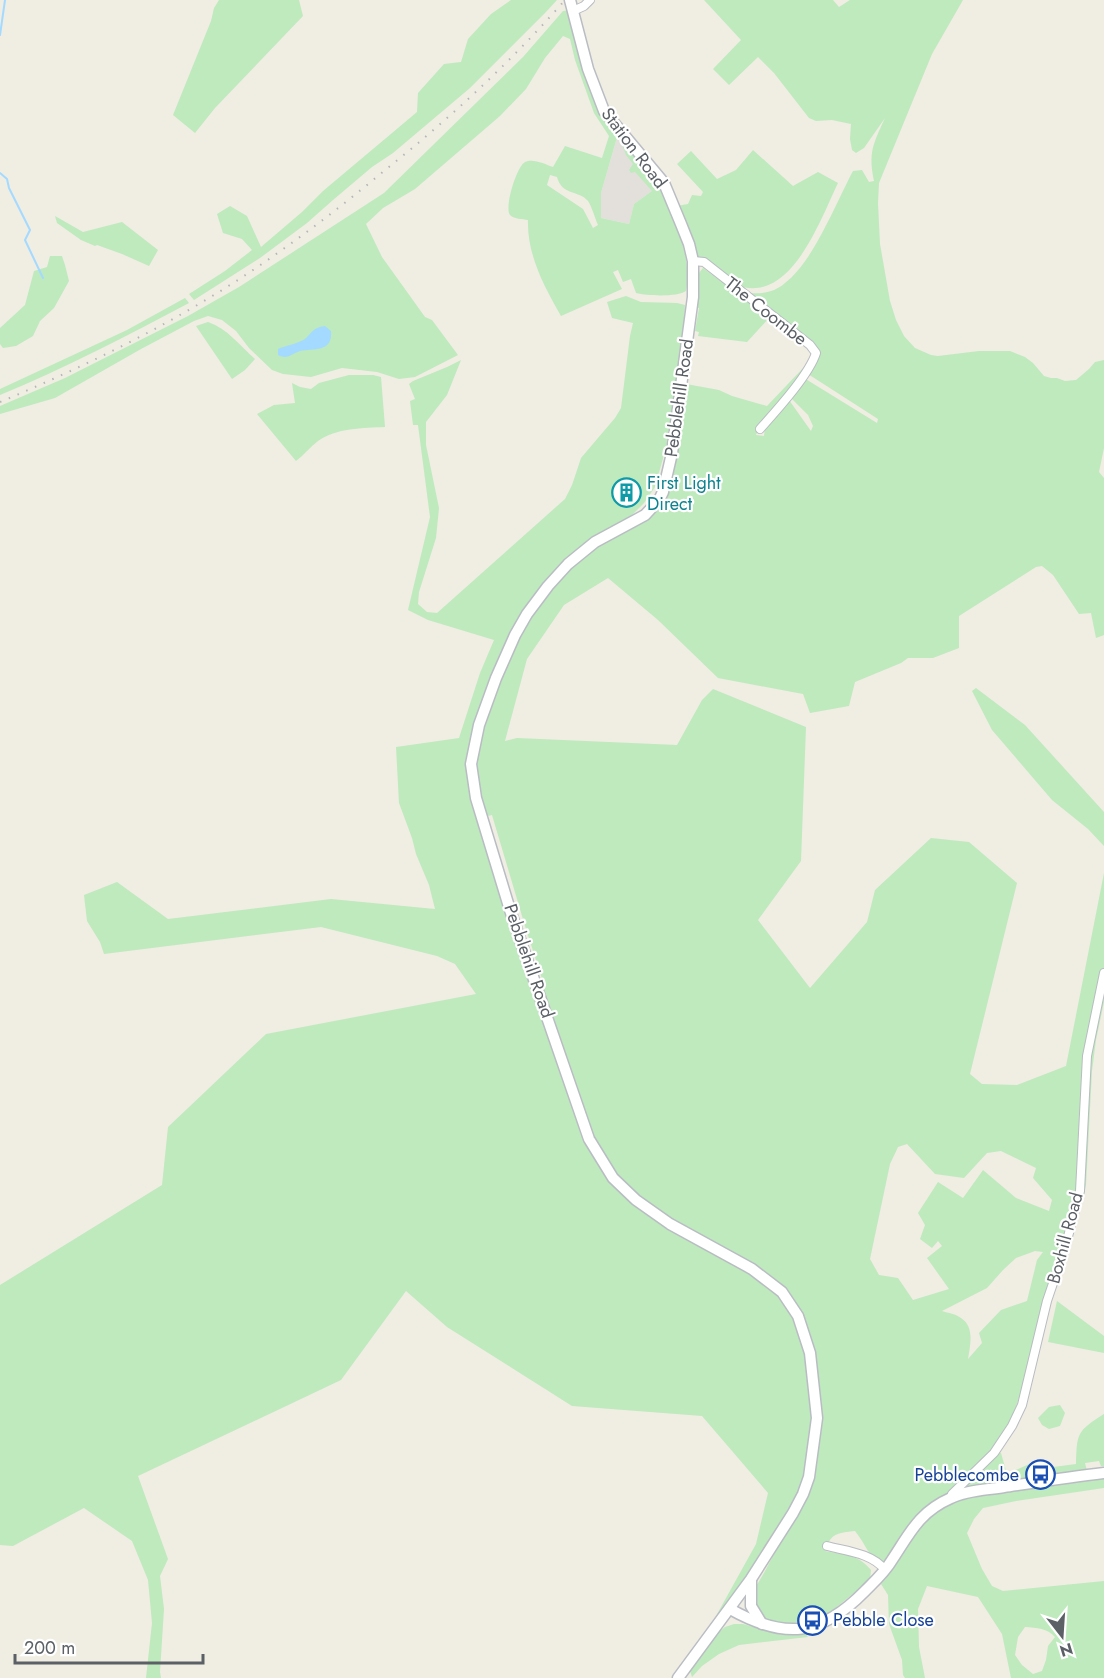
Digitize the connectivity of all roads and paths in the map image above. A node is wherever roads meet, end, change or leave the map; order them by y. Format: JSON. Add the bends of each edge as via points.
{"nodes":[{"id":1,"x":590,"y":0,"type":"edge"},
{"id":2,"x":571,"y":6,"type":"edge"},
{"id":3,"x":693,"y":261,"type":"junction"},
{"id":4,"x":760,"y":429,"type":"dead end"},
{"id":5,"x":1104,"y":973,"type":"edge"},
{"id":6,"x":1104,"y":1473,"type":"edge"},
{"id":7,"x":965,"y":1481,"type":"junction"},
{"id":8,"x":973,"y":1492,"type":"junction"},
{"id":9,"x":950,"y":1498,"type":"junction"},
{"id":10,"x":827,"y":1546,"type":"dead end"},
{"id":11,"x":885,"y":1570,"type":"junction"},
{"id":12,"x":751,"y":1579,"type":"junction"},
{"id":13,"x":730,"y":1609,"type":"junction"},
{"id":14,"x":764,"y":1625,"type":"junction"},
{"id":15,"x":678,"y":1678,"type":"edge"}],
"edges":[{"from":1,"to":2,"type":"street","via":[[584,6]]},
{"from":2,"to":3,"type":"main road","name":"Station Road","via":[[604,111],[664,183]]},
{"from":3,"to":4,"type":"street","name":"The Coombe","via":[[704,262],[816,353]]},
{"from":3,"to":12,"type":"main road","name":"Pebblehill Road","via":[[689,325],[663,492],[645,515],[595,542],[568,564],[527,614],[496,678],[479,725],[471,764],[476,798],[510,910],[589,1139],[613,1178],[636,1200],[670,1224],[752,1269],[782,1292],[798,1316],[810,1353],[817,1418],[810,1468],[793,1513]]},
{"from":5,"to":7,"type":"street","name":"Boxhill Road","via":[[1087,1056],[1080,1191],[1065,1248],[1047,1301],[1022,1405],[993,1453]]},
{"from":6,"to":8,"type":"main road"},
{"from":7,"to":8,"type":"street"},
{"from":7,"to":9,"type":"street","name":"Boxhill Road"},
{"from":8,"to":9,"type":"main road"},
{"from":9,"to":11,"type":"main road","via":[[912,1528]]},
{"from":10,"to":11,"type":"street","via":[[861,1554]]},
{"from":11,"to":14,"type":"main road","via":[[847,1609],[823,1623],[795,1629]]},
{"from":12,"to":13,"type":"main road","name":"Pebblehill Road"},
{"from":12,"to":14,"type":"main road","via":[[751,1606]]},
{"from":13,"to":14,"type":"main road"},
{"from":13,"to":15,"type":"main road","name":"Pebblehill Road"}]}
